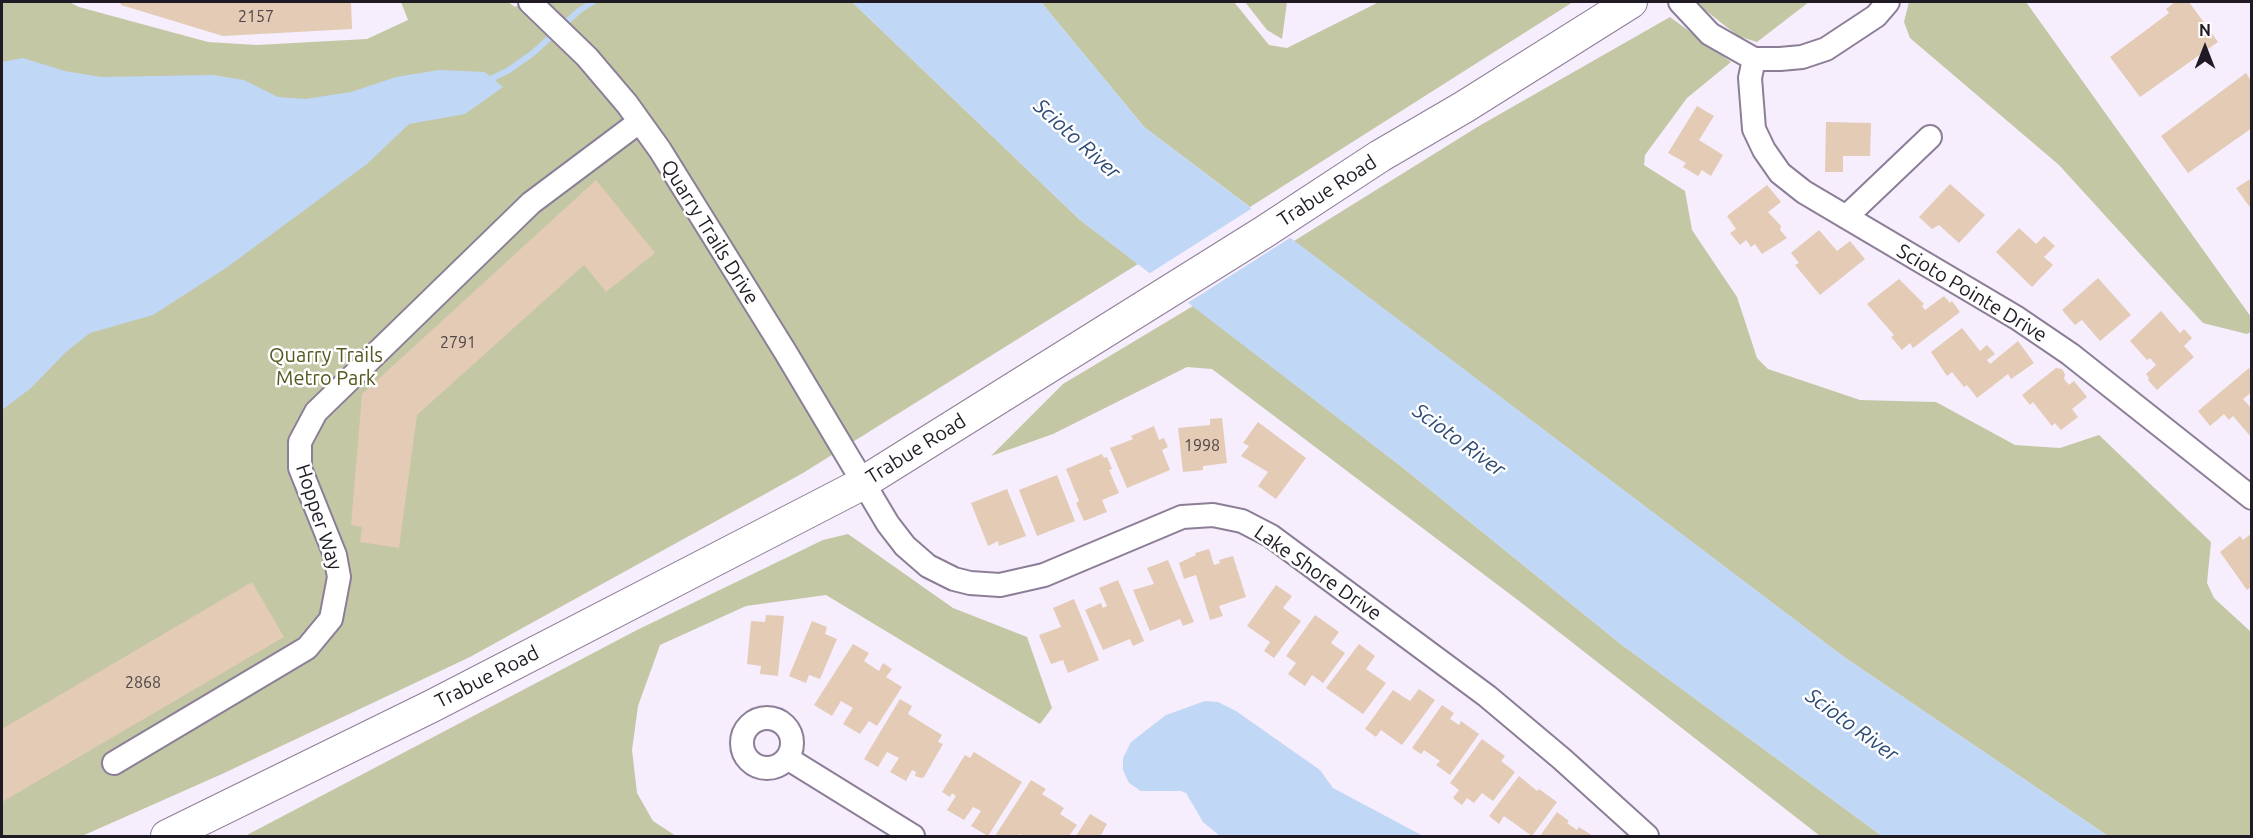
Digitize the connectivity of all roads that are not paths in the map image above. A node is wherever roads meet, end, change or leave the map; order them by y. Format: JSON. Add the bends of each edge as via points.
{"nodes":[{"id":1,"x":531,"y":2,"type":"edge"},
{"id":2,"x":1631,"y":2,"type":"edge"},
{"id":3,"x":1680,"y":2,"type":"edge"},
{"id":4,"x":1888,"y":2,"type":"edge"},
{"id":5,"x":1754,"y":59,"type":"junction"},
{"id":6,"x":639,"y":122,"type":"junction"},
{"id":7,"x":1930,"y":137,"type":"dead end"},
{"id":8,"x":1846,"y":217,"type":"junction"},
{"id":9,"x":863,"y":483,"type":"junction"},
{"id":10,"x":2252,"y":498,"type":"edge"},
{"id":11,"x":787,"y":758,"type":"dead end"},
{"id":12,"x":114,"y":763,"type":"dead end"},
{"id":13,"x":166,"y":837,"type":"edge"},
{"id":14,"x":913,"y":837,"type":"edge"},
{"id":15,"x":1647,"y":837,"type":"edge"}],
"edges":[{"from":1,"to":6,"type":"street","name":"Quarry Trails Drive","via":[[587,57]]},
{"from":2,"to":9,"type":"main road","name":"Trabue Road"},
{"from":3,"to":5,"type":"street","via":[[1710,34]]},
{"from":4,"to":5,"type":"street","via":[[1876,16],[1826,49],[1802,57]]},
{"from":5,"to":8,"type":"street","name":"Scioto Pointe Drive","via":[[1750,78],[1754,129],[1764,150],[1780,172],[1804,192]]},
{"from":6,"to":9,"type":"street","name":"Quarry Trails Drive","via":[[704,220]]},
{"from":6,"to":12,"type":"street","name":"Hopper Way","via":[[531,203],[316,412],[300,442],[300,468],[337,566],[339,577],[331,619],[307,648]]},
{"from":7,"to":8,"type":"street"},
{"from":8,"to":10,"type":"street","name":"Scioto Pointe Drive","via":[[2044,336]]},
{"from":9,"to":13,"type":"main road","name":"Trabue Road","via":[[432,706]]},
{"from":9,"to":15,"type":"street","name":"Lake Shore Drive","via":[[888,524],[915,557],[941,573],[970,583],[1000,585],[1044,575],[1182,517],[1213,515],[1242,521],[1271,536],[1487,696]]},
{"from":11,"to":14,"type":"street"}]}
